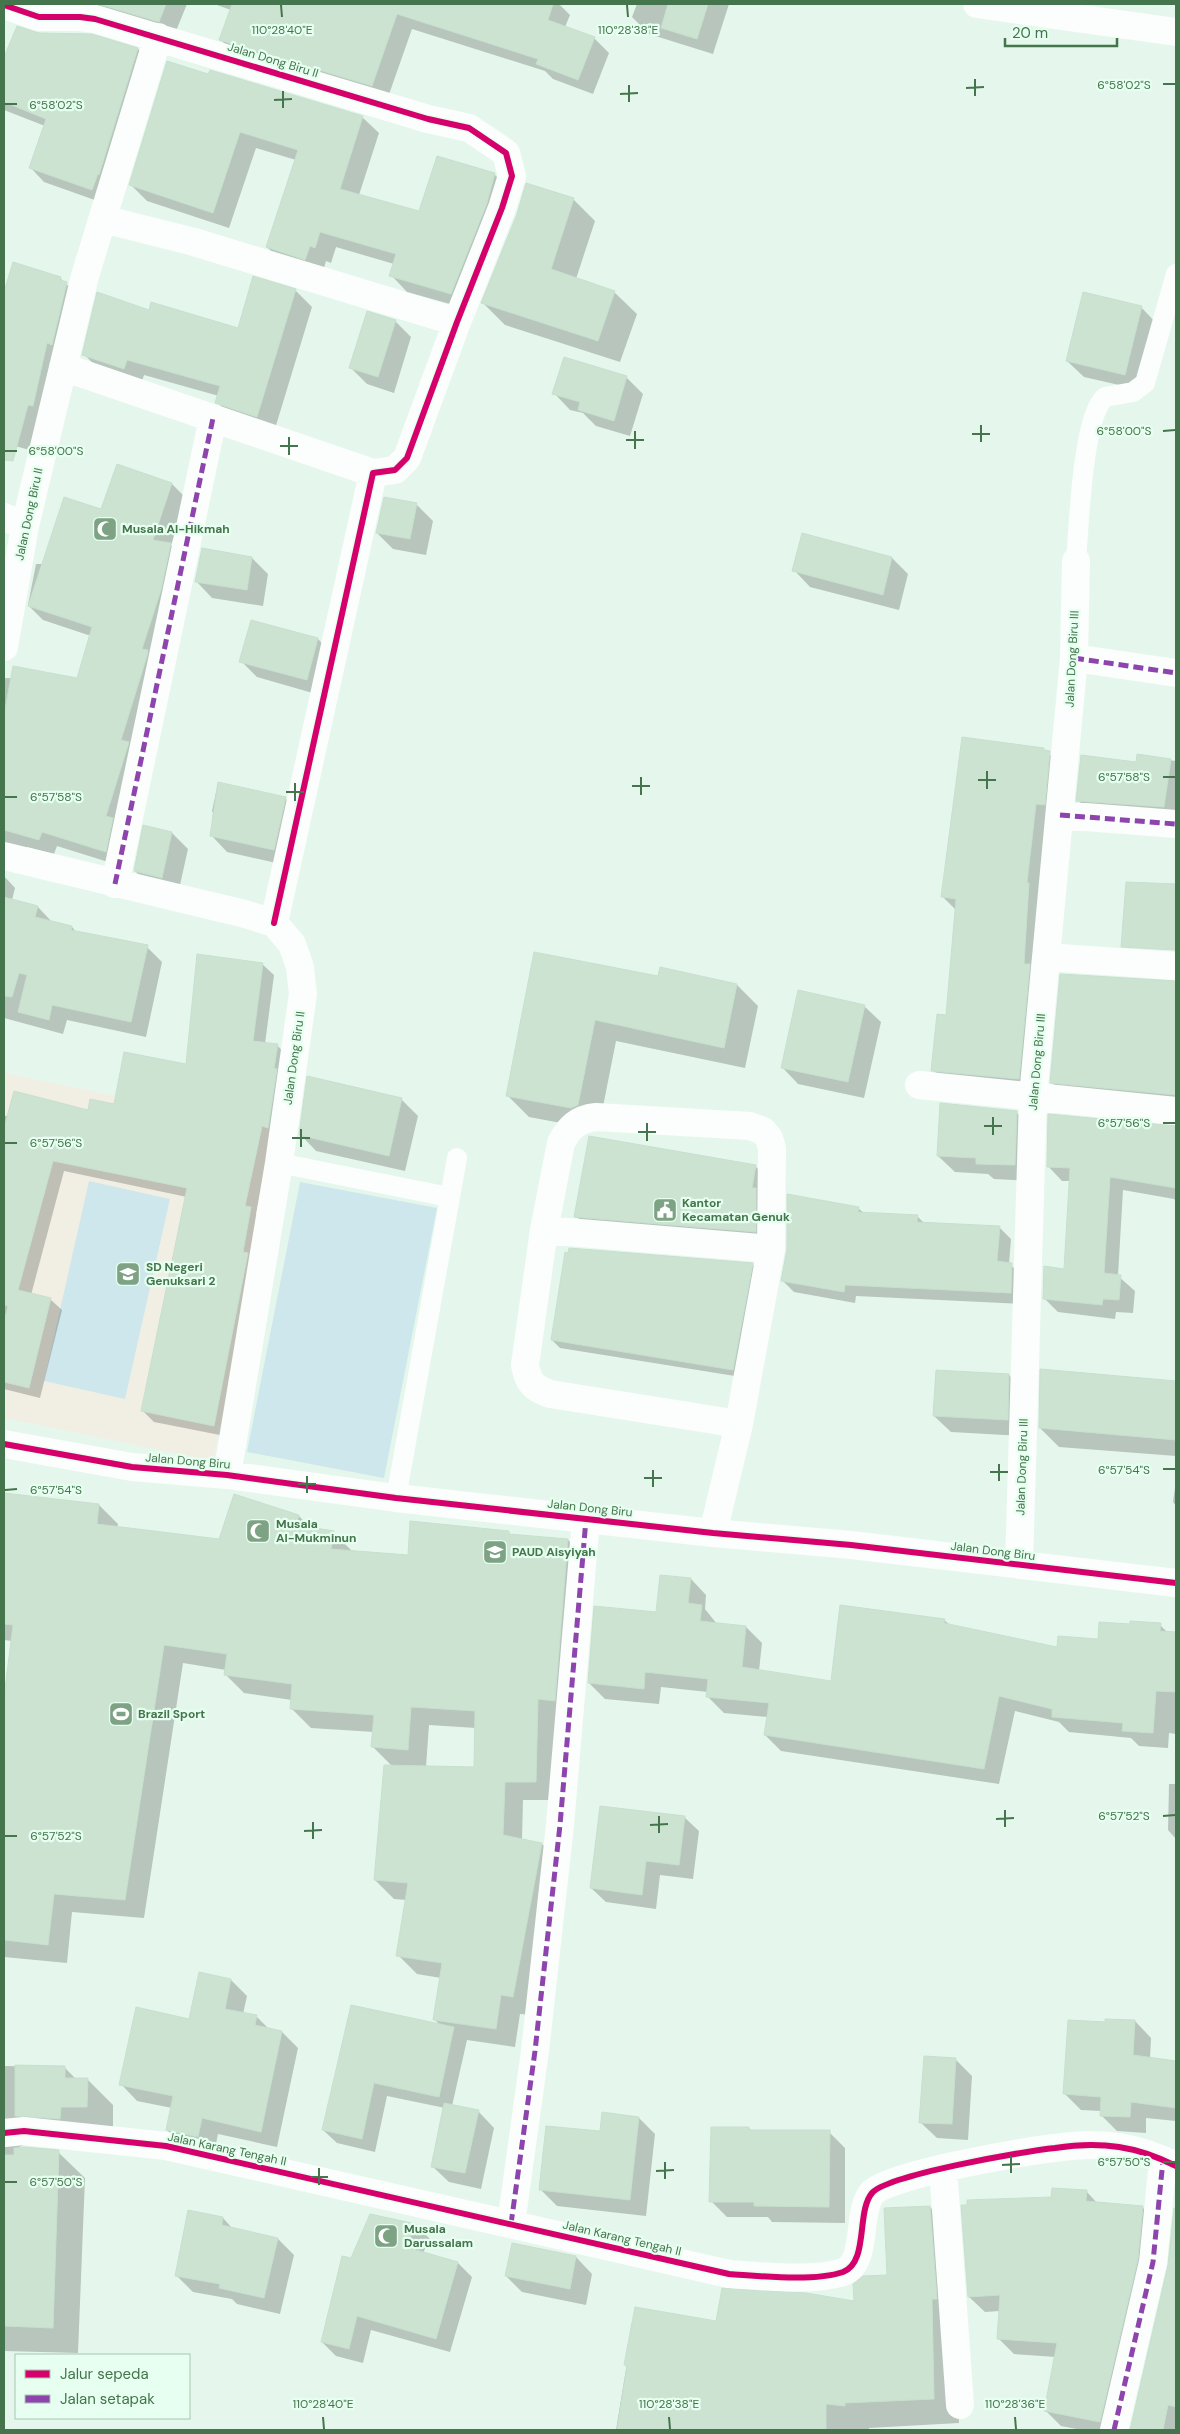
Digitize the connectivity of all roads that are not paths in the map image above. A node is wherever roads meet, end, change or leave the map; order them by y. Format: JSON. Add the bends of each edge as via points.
{"nodes":[{"id":1,"x":978,"y":4,"type":"edge"},
{"id":2,"x":4,"y":5,"type":"edge"},
{"id":3,"x":1176,"y":32,"type":"edge"},
{"id":4,"x":158,"y":37,"type":"junction"},
{"id":5,"x":103,"y":220,"type":"junction"},
{"id":6,"x":1176,"y":274,"type":"edge"},
{"id":7,"x":457,"y":322,"type":"junction"},
{"id":8,"x":63,"y":367,"type":"junction"},
{"id":9,"x":213,"y":418,"type":"junction"},
{"id":10,"x":374,"y":473,"type":"junction"},
{"id":11,"x":14,"y":521,"type":"edge"},
{"id":12,"x":1076,"y":561,"type":"joint"},
{"id":13,"x":4,"y":647,"type":"edge"},
{"id":14,"x":1074,"y":658,"type":"junction"},
{"id":15,"x":1176,"y":673,"type":"edge"},
{"id":16,"x":1060,"y":816,"type":"junction"},
{"id":17,"x":1176,"y":824,"type":"edge"},
{"id":18,"x":4,"y":856,"type":"edge"},
{"id":19,"x":115,"y":884,"type":"junction"},
{"id":20,"x":274,"y":923,"type":"junction"},
{"id":21,"x":1046,"y":957,"type":"junction"},
{"id":22,"x":1176,"y":966,"type":"edge"},
{"id":23,"x":919,"y":1085,"type":"dead end"},
{"id":24,"x":1033,"y":1096,"type":"junction"},
{"id":25,"x":1176,"y":1111,"type":"edge"},
{"id":26,"x":457,"y":1158,"type":"dead end"},
{"id":27,"x":279,"y":1163,"type":"junction"},
{"id":28,"x":449,"y":1197,"type":"junction"},
{"id":29,"x":544,"y":1230,"type":"junction"},
{"id":30,"x":771,"y":1249,"type":"junction"},
{"id":31,"x":740,"y":1424,"type":"junction"},
{"id":32,"x":4,"y":1444,"type":"edge"},
{"id":33,"x":226,"y":1474,"type":"junction"},
{"id":34,"x":396,"y":1498,"type":"junction"},
{"id":35,"x":586,"y":1519,"type":"junction"},
{"id":36,"x":713,"y":1533,"type":"junction"},
{"id":37,"x":1019,"y":1565,"type":"junction"},
{"id":38,"x":1176,"y":1583,"type":"edge"},
{"id":39,"x":4,"y":2133,"type":"edge"},
{"id":40,"x":1170,"y":2163,"type":"edge"},
{"id":41,"x":943,"y":2168,"type":"junction"},
{"id":42,"x":511,"y":2224,"type":"junction"},
{"id":43,"x":960,"y":2405,"type":"dead end"},
{"id":44,"x":1114,"y":2430,"type":"edge"}],
"edges":[{"from":1,"to":3,"type":"street"},
{"from":2,"to":4,"type":"street","name":"Jalan Dong Biru II","via":[[38,17],[95,19]]},
{"from":4,"to":5,"type":"street","name":"Jalan Dong Biru II"},
{"from":4,"to":7,"type":"street","name":"Jalan Dong Biru II","via":[[419,116],[469,128],[506,153],[512,176]]},
{"from":5,"to":7,"type":"street","via":[[194,242]]},
{"from":5,"to":8,"type":"street","name":"Jalan Dong Biru II","via":[[85,276]]},
{"from":6,"to":12,"type":"lane","via":[[1145,383],[1132,392],[1105,397],[1097,406],[1086,450]]},
{"from":7,"to":10,"type":"street","via":[[408,458],[395,470]]},
{"from":8,"to":9,"type":"street"},
{"from":8,"to":11,"type":"street","name":"Jalan Dong Biru II"},
{"from":9,"to":10,"type":"street"},
{"from":9,"to":19,"type":"street"},
{"from":10,"to":20,"type":"street"},
{"from":11,"to":13,"type":"street","name":"Jalan Dong Biru II"},
{"from":12,"to":14,"type":"street","name":"Jalan Dong Biru III"},
{"from":14,"to":15,"type":"street"},
{"from":14,"to":16,"type":"street","name":"Jalan Dong Biru III"},
{"from":16,"to":17,"type":"street"},
{"from":16,"to":21,"type":"street","name":"Jalan Dong Biru III"},
{"from":18,"to":19,"type":"street"},
{"from":19,"to":20,"type":"street"},
{"from":20,"to":27,"type":"street","name":"Jalan Dong Biru II","via":[[292,944],[300,967],[303,994]]},
{"from":21,"to":22,"type":"street"},
{"from":21,"to":24,"type":"street","name":"Jalan Dong Biru III"},
{"from":23,"to":24,"type":"street"},
{"from":24,"to":25,"type":"street"},
{"from":24,"to":37,"type":"street","name":"Jalan Dong Biru III"},
{"from":26,"to":28,"type":"lane"},
{"from":27,"to":28,"type":"lane"},
{"from":27,"to":33,"type":"street","name":"Jalan Dong Biru II"},
{"from":28,"to":34,"type":"lane"},
{"from":29,"to":30,"type":"street"},
{"from":29,"to":30,"type":"street","via":[[561,1143],[566,1133],[584,1118],[596,1116],[750,1126],[763,1131],[772,1148]]},
{"from":29,"to":31,"type":"street","via":[[525,1365],[531,1385],[550,1394]]},
{"from":30,"to":31,"type":"street"},
{"from":31,"to":36,"type":"street"},
{"from":32,"to":33,"type":"street","name":"Jalan Dong Biru","via":[[132,1467]]},
{"from":33,"to":34,"type":"street","name":"Jalan Dong Biru"},
{"from":34,"to":35,"type":"street","name":"Jalan Dong Biru"},
{"from":35,"to":36,"type":"street","name":"Jalan Dong Biru"},
{"from":35,"to":42,"type":"street","via":[[559,1835],[535,2051]]},
{"from":36,"to":37,"type":"street","name":"Jalan Dong Biru"},
{"from":37,"to":38,"type":"street","name":"Jalan Dong Biru"},
{"from":39,"to":42,"type":"street","name":"Jalan Karang Tengah II","via":[[24,2131],[166,2146]]},
{"from":40,"to":41,"type":"street","name":"Jalan Karang Tengah II","via":[[1118,2146],[1055,2148]]},
{"from":40,"to":44,"type":"street","via":[[1153,2262]]},
{"from":41,"to":42,"type":"street","name":"Jalan Karang Tengah II","via":[[894,2181],[873,2192],[867,2200],[858,2254],[851,2266],[844,2272],[823,2276],[729,2274]]},
{"from":41,"to":43,"type":"street"}]}
